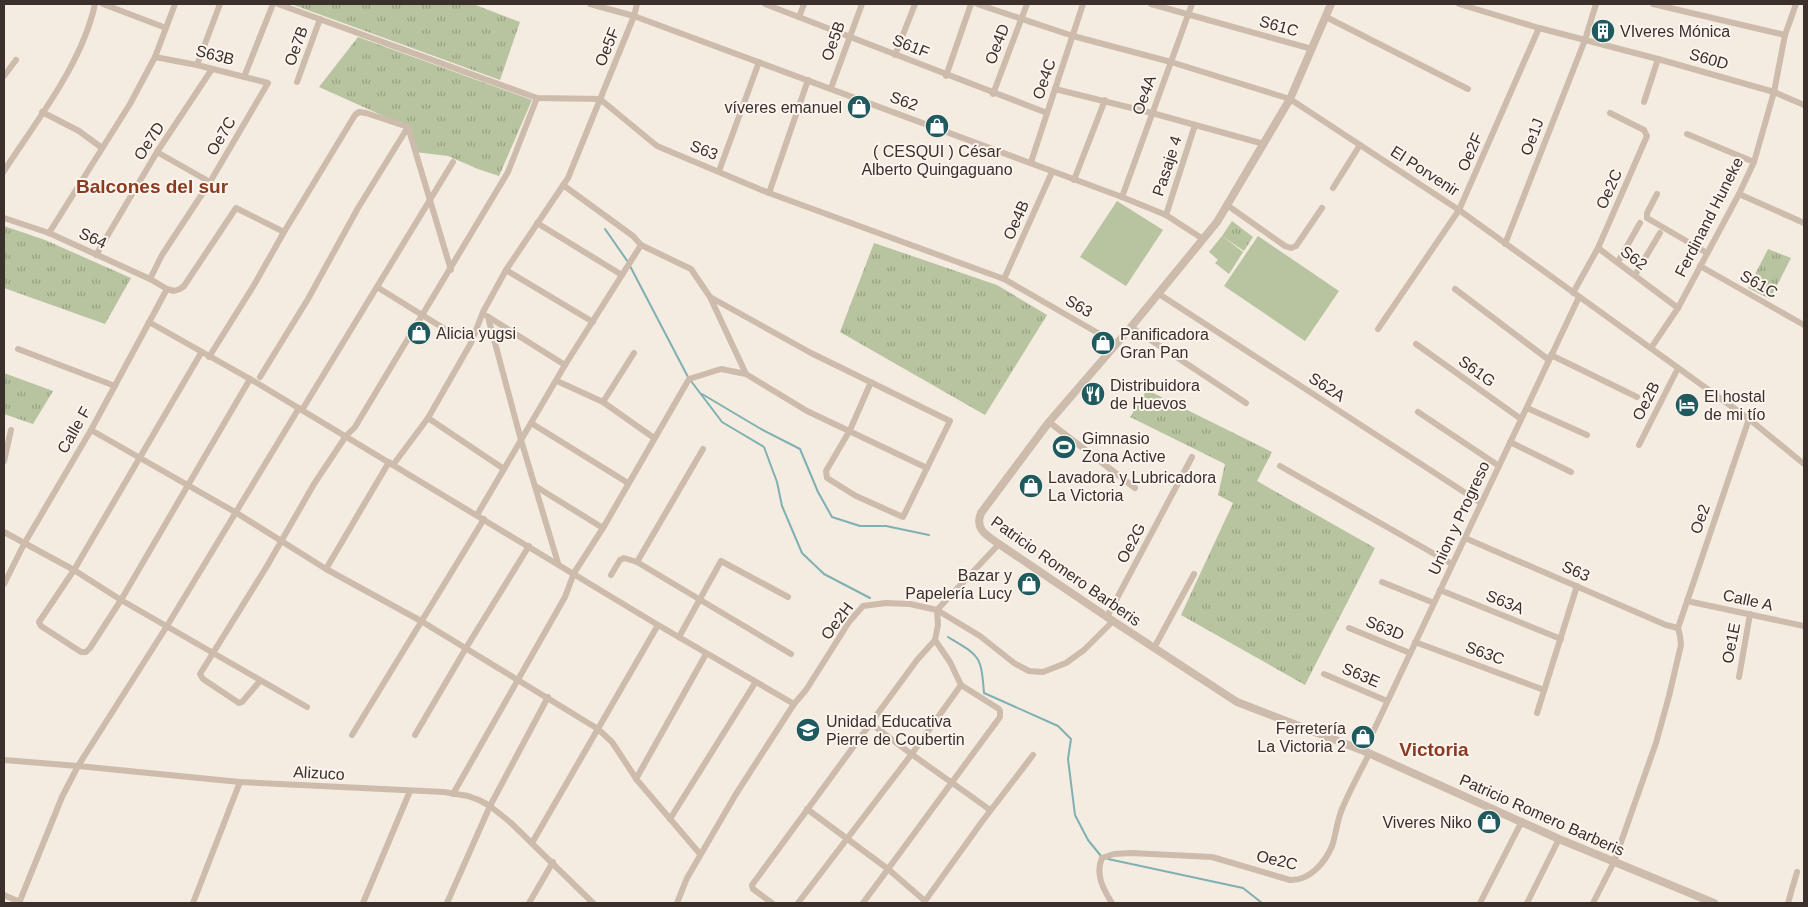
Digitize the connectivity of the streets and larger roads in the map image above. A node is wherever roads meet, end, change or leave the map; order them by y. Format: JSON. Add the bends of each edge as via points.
{"nodes":[{"id":1,"x":95,"y":4,"type":"edge"},
{"id":2,"x":103,"y":4,"type":"edge"},
{"id":3,"x":176,"y":4,"type":"edge"},
{"id":4,"x":220,"y":4,"type":"edge"},
{"id":5,"x":273,"y":4,"type":"edge"},
{"id":6,"x":278,"y":4,"type":"edge"},
{"id":7,"x":590,"y":4,"type":"edge"},
{"id":8,"x":637,"y":4,"type":"edge"},
{"id":9,"x":765,"y":4,"type":"edge"},
{"id":10,"x":804,"y":4,"type":"edge"},
{"id":11,"x":862,"y":4,"type":"edge"},
{"id":12,"x":914,"y":4,"type":"edge"},
{"id":13,"x":971,"y":4,"type":"edge"},
{"id":14,"x":978,"y":4,"type":"edge"},
{"id":15,"x":1027,"y":4,"type":"edge"},
{"id":16,"x":1083,"y":4,"type":"edge"},
{"id":17,"x":1151,"y":4,"type":"edge"},
{"id":18,"x":1192,"y":4,"type":"edge"},
{"id":19,"x":1331,"y":4,"type":"edge"},
{"id":20,"x":1459,"y":4,"type":"edge"},
{"id":21,"x":1596,"y":4,"type":"edge"},
{"id":22,"x":1653,"y":4,"type":"edge"},
{"id":23,"x":1796,"y":4,"type":"edge"},
{"id":24,"x":1188,"y":14,"type":"junction"},
{"id":25,"x":634,"y":16,"type":"junction"},
{"id":26,"x":799,"y":17,"type":"junction"},
{"id":27,"x":1326,"y":17,"type":"junction"},
{"id":28,"x":320,"y":19,"type":"junction"},
{"id":29,"x":1021,"y":19,"type":"junction"},
{"id":30,"x":166,"y":28,"type":"junction"},
{"id":31,"x":1539,"y":28,"type":"junction"},
{"id":32,"x":849,"y":36,"type":"junction"},
{"id":33,"x":1073,"y":36,"type":"junction"},
{"id":34,"x":1785,"y":36,"type":"junction"},
{"id":35,"x":1585,"y":40,"type":"junction"},
{"id":36,"x":1312,"y":49,"type":"junction"},
{"id":37,"x":895,"y":54,"type":"junction"},
{"id":38,"x":155,"y":56,"type":"junction"},
{"id":39,"x":1658,"y":59,"type":"junction"},
{"id":40,"x":16,"y":60,"type":"dead end"},
{"id":41,"x":759,"y":62,"type":"junction"},
{"id":42,"x":1171,"y":62,"type":"junction"},
{"id":43,"x":198,"y":65,"type":"junction"},
{"id":44,"x":212,"y":69,"type":"junction"},
{"id":45,"x":4,"y":76,"type":"edge"},
{"id":46,"x":244,"y":76,"type":"junction"},
{"id":47,"x":946,"y":76,"type":"junction"},
{"id":48,"x":808,"y":80,"type":"junction"},
{"id":49,"x":298,"y":82,"type":"dead end"},
{"id":50,"x":268,"y":83,"type":"joint"},
{"id":51,"x":830,"y":88,"type":"junction"},
{"id":52,"x":1056,"y":89,"type":"junction"},
{"id":53,"x":1468,"y":89,"type":"dead end"},
{"id":54,"x":1774,"y":92,"type":"junction"},
{"id":55,"x":993,"y":94,"type":"junction"},
{"id":56,"x":537,"y":98,"type":"junction"},
{"id":57,"x":600,"y":99,"type":"junction"},
{"id":58,"x":1290,"y":99,"type":"junction"},
{"id":59,"x":1105,"y":100,"type":"junction"},
{"id":60,"x":1644,"y":102,"type":"dead end"},
{"id":61,"x":1804,"y":105,"type":"edge"},
{"id":62,"x":42,"y":112,"type":"junction"},
{"id":63,"x":1610,"y":112,"type":"dead end"},
{"id":64,"x":1152,"y":113,"type":"junction"},
{"id":65,"x":1047,"y":114,"type":"junction"},
{"id":66,"x":1195,"y":125,"type":"junction"},
{"id":67,"x":408,"y":127,"type":"junction"},
{"id":68,"x":1687,"y":134,"type":"dead end"},
{"id":69,"x":1264,"y":144,"type":"junction"},
{"id":70,"x":1360,"y":145,"type":"junction"},
{"id":71,"x":102,"y":148,"type":"junction"},
{"id":72,"x":157,"y":152,"type":"junction"},
{"id":73,"x":453,"y":162,"type":"dead end"},
{"id":74,"x":1031,"y":162,"type":"junction"},
{"id":75,"x":1754,"y":162,"type":"junction"},
{"id":76,"x":4,"y":171,"type":"edge"},
{"id":77,"x":719,"y":171,"type":"junction"},
{"id":78,"x":1052,"y":172,"type":"junction"},
{"id":79,"x":1074,"y":180,"type":"junction"},
{"id":80,"x":210,"y":182,"type":"junction"},
{"id":81,"x":563,"y":185,"type":"junction"},
{"id":82,"x":1333,"y":188,"type":"dead end"},
{"id":83,"x":769,"y":193,"type":"junction"},
{"id":84,"x":1657,"y":194,"type":"dead end"},
{"id":85,"x":1739,"y":194,"type":"junction"},
{"id":86,"x":1122,"y":196,"type":"junction"},
{"id":87,"x":429,"y":201,"type":"junction"},
{"id":88,"x":1227,"y":205,"type":"junction"},
{"id":89,"x":1322,"y":208,"type":"dead end"},
{"id":90,"x":1459,"y":210,"type":"junction"},
{"id":91,"x":1166,"y":216,"type":"junction"},
{"id":92,"x":4,"y":218,"type":"edge"},
{"id":93,"x":1804,"y":222,"type":"edge"},
{"id":94,"x":537,"y":223,"type":"junction"},
{"id":95,"x":1640,"y":223,"type":"dead end"},
{"id":96,"x":284,"y":232,"type":"junction"},
{"id":97,"x":49,"y":233,"type":"junction"},
{"id":98,"x":1660,"y":233,"type":"dead end"},
{"id":99,"x":1203,"y":239,"type":"junction"},
{"id":100,"x":1505,"y":244,"type":"junction"},
{"id":101,"x":641,"y":245,"type":"junction"},
{"id":102,"x":1598,"y":248,"type":"junction"},
{"id":103,"x":1707,"y":253,"type":"junction"},
{"id":104,"x":96,"y":255,"type":"junction"},
{"id":105,"x":1618,"y":262,"type":"junction"},
{"id":106,"x":1700,"y":266,"type":"junction"},
{"id":107,"x":450,"y":270,"type":"junction"},
{"id":108,"x":506,"y":270,"type":"junction"},
{"id":109,"x":622,"y":275,"type":"junction"},
{"id":110,"x":1635,"y":275,"type":"junction"},
{"id":111,"x":150,"y":279,"type":"junction"},
{"id":112,"x":1004,"y":279,"type":"junction"},
{"id":113,"x":377,"y":287,"type":"junction"},
{"id":114,"x":167,"y":289,"type":"junction"},
{"id":115,"x":1455,"y":289,"type":"dead end"},
{"id":116,"x":1159,"y":294,"type":"junction"},
{"id":117,"x":1576,"y":295,"type":"junction"},
{"id":118,"x":710,"y":297,"type":"junction"},
{"id":119,"x":1678,"y":308,"type":"junction"},
{"id":120,"x":423,"y":315,"type":"junction"},
{"id":121,"x":485,"y":315,"type":"junction"},
{"id":122,"x":149,"y":322,"type":"junction"},
{"id":123,"x":593,"y":322,"type":"junction"},
{"id":124,"x":1804,"y":325,"type":"edge"},
{"id":125,"x":1131,"y":327,"type":"junction"},
{"id":126,"x":1378,"y":329,"type":"dead end"},
{"id":127,"x":456,"y":336,"type":"dead end"},
{"id":128,"x":1117,"y":344,"type":"junction"},
{"id":129,"x":1416,"y":344,"type":"dead end"},
{"id":130,"x":1650,"y":348,"type":"junction"},
{"id":131,"x":18,"y":349,"type":"dead end"},
{"id":132,"x":201,"y":353,"type":"junction"},
{"id":133,"x":634,"y":353,"type":"dead end"},
{"id":134,"x":209,"y":357,"type":"junction"},
{"id":135,"x":1550,"y":357,"type":"junction"},
{"id":136,"x":565,"y":365,"type":"junction"},
{"id":137,"x":1678,"y":368,"type":"junction"},
{"id":138,"x":746,"y":374,"type":"junction"},
{"id":139,"x":260,"y":377,"type":"dead end"},
{"id":140,"x":250,"y":379,"type":"junction"},
{"id":141,"x":557,"y":381,"type":"junction"},
{"id":142,"x":871,"y":382,"type":"junction"},
{"id":143,"x":115,"y":386,"type":"junction"},
{"id":144,"x":1637,"y":396,"type":"dead end"},
{"id":145,"x":603,"y":402,"type":"junction"},
{"id":146,"x":1246,"y":402,"type":"dead end"},
{"id":147,"x":1526,"y":408,"type":"junction"},
{"id":148,"x":301,"y":409,"type":"junction"},
{"id":149,"x":1418,"y":412,"type":"dead end"},
{"id":150,"x":428,"y":418,"type":"junction"},
{"id":151,"x":1521,"y":419,"type":"junction"},
{"id":152,"x":1748,"y":419,"type":"junction"},
{"id":153,"x":1049,"y":422,"type":"junction"},
{"id":154,"x":531,"y":423,"type":"junction"},
{"id":155,"x":11,"y":430,"type":"dead end"},
{"id":156,"x":91,"y":430,"type":"junction"},
{"id":157,"x":850,"y":430,"type":"junction"},
{"id":158,"x":1587,"y":435,"type":"dead end"},
{"id":159,"x":346,"y":436,"type":"junction"},
{"id":160,"x":654,"y":438,"type":"junction"},
{"id":161,"x":521,"y":440,"type":"junction"},
{"id":162,"x":1510,"y":442,"type":"junction"},
{"id":163,"x":1639,"y":445,"type":"dead end"},
{"id":164,"x":703,"y":449,"type":"dead end"},
{"id":165,"x":140,"y":457,"type":"junction"},
{"id":166,"x":1192,"y":457,"type":"dead end"},
{"id":167,"x":4,"y":461,"type":"edge"},
{"id":168,"x":391,"y":464,"type":"junction"},
{"id":169,"x":1804,"y":464,"type":"edge"},
{"id":170,"x":1280,"y":466,"type":"dead end"},
{"id":171,"x":1499,"y":466,"type":"junction"},
{"id":172,"x":927,"y":468,"type":"junction"},
{"id":173,"x":504,"y":470,"type":"junction"},
{"id":174,"x":1571,"y":472,"type":"dead end"},
{"id":175,"x":628,"y":483,"type":"junction"},
{"id":176,"x":188,"y":485,"type":"junction"},
{"id":177,"x":535,"y":486,"type":"junction"},
{"id":178,"x":1135,"y":488,"type":"dead end"},
{"id":179,"x":1481,"y":503,"type":"junction"},
{"id":180,"x":235,"y":512,"type":"junction"},
{"id":181,"x":477,"y":515,"type":"junction"},
{"id":182,"x":484,"y":519,"type":"junction"},
{"id":183,"x":603,"y":528,"type":"junction"},
{"id":184,"x":4,"y":532,"type":"edge"},
{"id":185,"x":1465,"y":538,"type":"junction"},
{"id":186,"x":282,"y":540,"type":"junction"},
{"id":187,"x":24,"y":544,"type":"junction"},
{"id":188,"x":999,"y":544,"type":"junction"},
{"id":189,"x":528,"y":546,"type":"junction"},
{"id":190,"x":637,"y":562,"type":"junction"},
{"id":191,"x":558,"y":563,"type":"junction"},
{"id":192,"x":1452,"y":564,"type":"junction"},
{"id":193,"x":326,"y":569,"type":"junction"},
{"id":194,"x":74,"y":570,"type":"junction"},
{"id":195,"x":574,"y":573,"type":"junction"},
{"id":196,"x":1194,"y":574,"type":"dead end"},
{"id":197,"x":611,"y":575,"type":"dead end"},
{"id":198,"x":1382,"y":582,"type":"dead end"},
{"id":199,"x":4,"y":584,"type":"edge"},
{"id":200,"x":1577,"y":586,"type":"junction"},
{"id":201,"x":1440,"y":590,"type":"junction"},
{"id":202,"x":788,"y":597,"type":"dead end"},
{"id":203,"x":699,"y":599,"type":"junction"},
{"id":204,"x":121,"y":600,"type":"junction"},
{"id":205,"x":1687,"y":601,"type":"junction"},
{"id":206,"x":1434,"y":603,"type":"junction"},
{"id":207,"x":937,"y":610,"type":"junction"},
{"id":208,"x":1750,"y":614,"type":"junction"},
{"id":209,"x":1110,"y":619,"type":"junction"},
{"id":210,"x":421,"y":621,"type":"junction"},
{"id":211,"x":658,"y":625,"type":"junction"},
{"id":212,"x":167,"y":626,"type":"junction"},
{"id":213,"x":1804,"y":626,"type":"edge"},
{"id":214,"x":1349,"y":628,"type":"dead end"},
{"id":215,"x":1678,"y":628,"type":"junction"},
{"id":216,"x":679,"y":637,"type":"junction"},
{"id":217,"x":1561,"y":639,"type":"junction"},
{"id":218,"x":935,"y":640,"type":"junction"},
{"id":219,"x":1415,"y":642,"type":"junction"},
{"id":220,"x":466,"y":648,"type":"junction"},
{"id":221,"x":1154,"y":648,"type":"junction"},
{"id":222,"x":213,"y":652,"type":"junction"},
{"id":223,"x":1410,"y":653,"type":"junction"},
{"id":224,"x":706,"y":654,"type":"junction"},
{"id":225,"x":791,"y":654,"type":"dead end"},
{"id":226,"x":1324,"y":674,"type":"dead end"},
{"id":227,"x":1739,"y":677,"type":"dead end"},
{"id":228,"x":517,"y":680,"type":"junction"},
{"id":229,"x":260,"y":681,"type":"junction"},
{"id":230,"x":755,"y":682,"type":"junction"},
{"id":231,"x":961,"y":685,"type":"junction"},
{"id":232,"x":1544,"y":690,"type":"junction"},
{"id":233,"x":548,"y":697,"type":"junction"},
{"id":234,"x":1387,"y":701,"type":"junction"},
{"id":235,"x":794,"y":704,"type":"junction"},
{"id":236,"x":307,"y":707,"type":"dead end"},
{"id":237,"x":1537,"y":713,"type":"dead end"},
{"id":238,"x":872,"y":724,"type":"junction"},
{"id":239,"x":598,"y":729,"type":"junction"},
{"id":240,"x":352,"y":735,"type":"dead end"},
{"id":241,"x":415,"y":736,"type":"dead end"},
{"id":242,"x":1366,"y":752,"type":"junction"},
{"id":243,"x":910,"y":755,"type":"junction"},
{"id":244,"x":1033,"y":755,"type":"dead end"},
{"id":245,"x":4,"y":760,"type":"edge"},
{"id":246,"x":78,"y":766,"type":"junction"},
{"id":247,"x":636,"y":779,"type":"junction"},
{"id":248,"x":240,"y":782,"type":"junction"},
{"id":249,"x":952,"y":782,"type":"junction"},
{"id":250,"x":410,"y":791,"type":"junction"},
{"id":251,"x":453,"y":794,"type":"junction"},
{"id":252,"x":490,"y":806,"type":"junction"},
{"id":253,"x":807,"y":809,"type":"junction"},
{"id":254,"x":990,"y":810,"type":"junction"},
{"id":255,"x":670,"y":819,"type":"junction"},
{"id":256,"x":1522,"y":821,"type":"junction"},
{"id":257,"x":1559,"y":838,"type":"junction"},
{"id":258,"x":846,"y":839,"type":"junction"},
{"id":259,"x":532,"y":843,"type":"junction"},
{"id":260,"x":700,"y":854,"type":"junction"},
{"id":261,"x":552,"y":862,"type":"junction"},
{"id":262,"x":1614,"y":862,"type":"junction"},
{"id":263,"x":888,"y":869,"type":"junction"},
{"id":264,"x":1796,"y":872,"type":"dead end"},
{"id":265,"x":4,"y":895,"type":"edge"},
{"id":266,"x":1704,"y":901,"type":"edge"},
{"id":267,"x":20,"y":902,"type":"edge"},
{"id":268,"x":924,"y":902,"type":"edge"},
{"id":269,"x":193,"y":903,"type":"edge"},
{"id":270,"x":363,"y":903,"type":"edge"},
{"id":271,"x":447,"y":903,"type":"edge"},
{"id":272,"x":529,"y":903,"type":"edge"},
{"id":273,"x":593,"y":903,"type":"edge"},
{"id":274,"x":677,"y":903,"type":"edge"},
{"id":275,"x":772,"y":903,"type":"edge"},
{"id":276,"x":798,"y":903,"type":"edge"},
{"id":277,"x":863,"y":903,"type":"edge"},
{"id":278,"x":1112,"y":903,"type":"edge"},
{"id":279,"x":1480,"y":903,"type":"edge"},
{"id":280,"x":1527,"y":903,"type":"edge"},
{"id":281,"x":1593,"y":903,"type":"edge"},
{"id":282,"x":1714,"y":903,"type":"edge"},
{"id":283,"x":1788,"y":903,"type":"edge"}],
"edges":[{"from":1,"to":62,"type":"street","via":[[91,21],[66,76]]},
{"from":2,"to":30,"type":"street"},
{"from":3,"to":30,"type":"street"},
{"from":4,"to":43,"type":"street"},
{"from":5,"to":46,"type":"street"},
{"from":6,"to":28,"type":"street"},
{"from":7,"to":25,"type":"street","name":"S62"},
{"from":8,"to":25,"type":"street","name":"Oe5F"},
{"from":9,"to":26,"type":"street","name":"S61F"},
{"from":10,"to":26,"type":"street"},
{"from":11,"to":32,"type":"street","name":"Oe5B"},
{"from":12,"to":37,"type":"street"},
{"from":13,"to":47,"type":"street"},
{"from":14,"to":29,"type":"street","name":"El Porvenir"},
{"from":15,"to":29,"type":"street","name":"Oe4D"},
{"from":16,"to":33,"type":"street","name":"Oe4C"},
{"from":17,"to":24,"type":"street","name":"S61C"},
{"from":18,"to":24,"type":"street","name":"Oe4A"},
{"from":19,"to":27,"type":"street","name":"Patricio Romero Barberis"},
{"from":20,"to":31,"type":"street","name":"S60D"},
{"from":21,"to":35,"type":"street","name":"Oe1J"},
{"from":22,"to":34,"type":"street"},
{"from":23,"to":34,"type":"street","name":"Ferdinand Huneke"},
{"from":24,"to":36,"type":"street","name":"S61C"},
{"from":24,"to":42,"type":"street","name":"Oe4A"},
{"from":25,"to":41,"type":"street","name":"S62"},
{"from":25,"to":57,"type":"street","name":"Oe5F"},
{"from":26,"to":32,"type":"street","name":"S61F"},
{"from":27,"to":36,"type":"street","name":"Patricio Romero Barberis"},
{"from":27,"to":53,"type":"street"},
{"from":28,"to":49,"type":"street","name":"Oe7B"},
{"from":28,"to":56,"type":"street"},
{"from":29,"to":33,"type":"street","name":"El Porvenir"},
{"from":29,"to":55,"type":"street","name":"Oe4D"},
{"from":30,"to":38,"type":"street"},
{"from":31,"to":35,"type":"street","name":"S60D"},
{"from":31,"to":90,"type":"street","name":"Oe2F"},
{"from":32,"to":37,"type":"street","name":"S61F"},
{"from":32,"to":51,"type":"street","name":"Oe5B"},
{"from":33,"to":42,"type":"street","name":"El Porvenir"},
{"from":33,"to":52,"type":"street","name":"Oe4C"},
{"from":34,"to":54,"type":"street","name":"Ferdinand Huneke"},
{"from":35,"to":39,"type":"street","name":"S60D"},
{"from":35,"to":100,"type":"street","name":"Oe1J"},
{"from":36,"to":58,"type":"street","name":"Patricio Romero Barberis"},
{"from":37,"to":47,"type":"street","name":"S61F"},
{"from":38,"to":43,"type":"street","name":"S63B"},
{"from":38,"to":71,"type":"street"},
{"from":39,"to":54,"type":"street","name":"S60D"},
{"from":39,"to":60,"type":"street"},
{"from":40,"to":45,"type":"street"},
{"from":41,"to":48,"type":"street","name":"S62"},
{"from":41,"to":77,"type":"street"},
{"from":42,"to":58,"type":"street","name":"El Porvenir"},
{"from":42,"to":64,"type":"street","name":"Oe4A"},
{"from":43,"to":44,"type":"street","name":"S63B"},
{"from":44,"to":46,"type":"street","name":"S63B"},
{"from":44,"to":72,"type":"street","name":"Oe7D"},
{"from":46,"to":50,"type":"street","name":"S63B"},
{"from":47,"to":55,"type":"street","name":"S61F"},
{"from":48,"to":51,"type":"street","name":"S62"},
{"from":48,"to":83,"type":"street"},
{"from":50,"to":80,"type":"street","name":"Oe7C"},
{"from":51,"to":74,"type":"street","name":"S62"},
{"from":52,"to":59,"type":"street"},
{"from":52,"to":65,"type":"street","name":"Oe4C"},
{"from":54,"to":61,"type":"street","name":"S60D"},
{"from":54,"to":75,"type":"street","name":"Ferdinand Huneke"},
{"from":55,"to":65,"type":"street","name":"S61F"},
{"from":56,"to":57,"type":"street"},
{"from":56,"to":107,"type":"street","via":[[508,172]]},
{"from":57,"to":77,"type":"street","name":"S63","via":[[658,146]]},
{"from":57,"to":81,"type":"street","name":"Oe5F"},
{"from":58,"to":69,"type":"street","name":"Patricio Romero Barberis"},
{"from":58,"to":70,"type":"street","name":"El Porvenir"},
{"from":59,"to":64,"type":"street"},
{"from":59,"to":79,"type":"street"},
{"from":62,"to":71,"type":"street","via":[[79,131]]},
{"from":62,"to":76,"type":"street"},
{"from":63,"to":102,"type":"street","name":"Oe2C","via":[[1644,130],[1647,136]]},
{"from":64,"to":66,"type":"street"},
{"from":64,"to":86,"type":"street","name":"Oe4A"},
{"from":65,"to":74,"type":"street","name":"Oe4C"},
{"from":66,"to":69,"type":"street"},
{"from":66,"to":91,"type":"street","name":"Pasaje 4"},
{"from":67,"to":87,"type":"street"},
{"from":67,"to":96,"type":"street","via":[[366,113],[354,115]]},
{"from":67,"to":139,"type":"street"},
{"from":68,"to":75,"type":"street"},
{"from":69,"to":88,"type":"street","name":"Patricio Romero Barberis"},
{"from":70,"to":82,"type":"street"},
{"from":70,"to":90,"type":"street","name":"El Porvenir"},
{"from":71,"to":97,"type":"street"},
{"from":72,"to":80,"type":"street"},
{"from":72,"to":104,"type":"street","name":"Oe7D"},
{"from":73,"to":87,"type":"street"},
{"from":74,"to":78,"type":"street","name":"S62"},
{"from":75,"to":85,"type":"street","name":"Ferdinand Huneke"},
{"from":77,"to":83,"type":"street","name":"S63"},
{"from":78,"to":79,"type":"street","name":"S62"},
{"from":78,"to":112,"type":"street","name":"Oe4B"},
{"from":79,"to":86,"type":"street","name":"S62"},
{"from":80,"to":111,"type":"street","name":"Oe7C"},
{"from":81,"to":94,"type":"street","name":"Oe5F"},
{"from":81,"to":101,"type":"street"},
{"from":83,"to":112,"type":"street","name":"S63"},
{"from":84,"to":103,"type":"street","via":[[1647,218]]},
{"from":85,"to":93,"type":"street"},
{"from":85,"to":103,"type":"street","name":"Ferdinand Huneke"},
{"from":86,"to":91,"type":"street","name":"S62"},
{"from":87,"to":107,"type":"street"},
{"from":87,"to":113,"type":"street"},
{"from":88,"to":89,"type":"street","via":[[1291,248],[1296,246]]},
{"from":88,"to":99,"type":"street","name":"Patricio Romero Barberis"},
{"from":90,"to":100,"type":"street","name":"El Porvenir"},
{"from":90,"to":126,"type":"street","name":"Oe2F"},
{"from":91,"to":99,"type":"street","name":"S62"},
{"from":92,"to":97,"type":"street","name":"S64"},
{"from":94,"to":108,"type":"street","name":"Oe5F"},
{"from":94,"to":109,"type":"street"},
{"from":95,"to":105,"type":"street"},
{"from":96,"to":114,"type":"street","via":[[236,208],[184,286],[180,290]]},
{"from":96,"to":134,"type":"street"},
{"from":97,"to":104,"type":"street","name":"S64"},
{"from":98,"to":110,"type":"street"},
{"from":99,"to":116,"type":"street","name":"Patricio Romero Barberis"},
{"from":100,"to":117,"type":"street","name":"El Porvenir"},
{"from":101,"to":109,"type":"street"},
{"from":101,"to":118,"type":"street","via":[[691,269]]},
{"from":102,"to":105,"type":"street","name":"S62"},
{"from":102,"to":117,"type":"street","name":"Oe2C"},
{"from":103,"to":106,"type":"street","name":"Ferdinand Huneke"},
{"from":104,"to":111,"type":"street","name":"S64"},
{"from":105,"to":110,"type":"street","name":"S62"},
{"from":106,"to":119,"type":"street","name":"Ferdinand Huneke"},
{"from":106,"to":124,"type":"street","name":"S61C"},
{"from":107,"to":120,"type":"street"},
{"from":108,"to":121,"type":"street","name":"Oe5F"},
{"from":108,"to":123,"type":"street"},
{"from":109,"to":123,"type":"street"},
{"from":110,"to":119,"type":"street","name":"S62"},
{"from":111,"to":114,"type":"street","name":"S64"},
{"from":112,"to":128,"type":"street","name":"S63"},
{"from":113,"to":120,"type":"street"},
{"from":113,"to":148,"type":"street"},
{"from":114,"to":122,"type":"street","name":"Calle F"},
{"from":115,"to":135,"type":"street"},
{"from":116,"to":125,"type":"street","name":"Patricio Romero Barberis"},
{"from":116,"to":179,"type":"street","name":"S62A"},
{"from":117,"to":130,"type":"street","name":"El Porvenir"},
{"from":117,"to":135,"type":"street","name":"Union y Progreso"},
{"from":118,"to":138,"type":"street"},
{"from":118,"to":142,"type":"street","via":[[810,353]]},
{"from":119,"to":130,"type":"street","name":"Ferdinand Huneke"},
{"from":120,"to":127,"type":"street"},
{"from":120,"to":159,"type":"street","via":[[356,427]]},
{"from":121,"to":136,"type":"street"},
{"from":121,"to":150,"type":"street","name":"Oe5F"},
{"from":121,"to":161,"type":"street"},
{"from":122,"to":132,"type":"street"},
{"from":122,"to":143,"type":"street","name":"Calle F"},
{"from":123,"to":136,"type":"street"},
{"from":125,"to":128,"type":"street","name":"Patricio Romero Barberis"},
{"from":125,"to":146,"type":"street"},
{"from":128,"to":153,"type":"street","name":"Patricio Romero Barberis"},
{"from":129,"to":151,"type":"street","name":"S61G"},
{"from":130,"to":137,"type":"street","name":"El Porvenir"},
{"from":131,"to":143,"type":"street"},
{"from":132,"to":134,"type":"street"},
{"from":132,"to":165,"type":"street"},
{"from":133,"to":145,"type":"street"},
{"from":134,"to":140,"type":"street"},
{"from":135,"to":144,"type":"street"},
{"from":135,"to":147,"type":"street","name":"Union y Progreso"},
{"from":136,"to":141,"type":"street"},
{"from":137,"to":152,"type":"street","name":"El Porvenir"},
{"from":137,"to":163,"type":"street","name":"Oe2B"},
{"from":138,"to":157,"type":"street","via":[[807,411]]},
{"from":138,"to":160,"type":"street","via":[[721,369],[689,379]]},
{"from":140,"to":148,"type":"street"},
{"from":140,"to":176,"type":"street"},
{"from":141,"to":145,"type":"street"},
{"from":141,"to":154,"type":"street"},
{"from":142,"to":157,"type":"street"},
{"from":142,"to":172,"type":"street","via":[[950,421]]},
{"from":143,"to":156,"type":"street","name":"Calle F"},
{"from":145,"to":160,"type":"street"},
{"from":147,"to":151,"type":"street","name":"Union y Progreso"},
{"from":147,"to":158,"type":"street"},
{"from":148,"to":159,"type":"street"},
{"from":148,"to":180,"type":"street"},
{"from":149,"to":171,"type":"street"},
{"from":150,"to":168,"type":"street","name":"Oe5F"},
{"from":150,"to":173,"type":"street"},
{"from":151,"to":162,"type":"street","name":"Union y Progreso"},
{"from":152,"to":169,"type":"street","name":"El Porvenir"},
{"from":152,"to":205,"type":"street","name":"Oe2"},
{"from":153,"to":178,"type":"street"},
{"from":153,"to":188,"type":"street","name":"Patricio Romero Barberis","via":[[979,517],[981,531]]},
{"from":154,"to":161,"type":"street"},
{"from":154,"to":175,"type":"street"},
{"from":155,"to":167,"type":"street"},
{"from":156,"to":165,"type":"street"},
{"from":156,"to":187,"type":"street","name":"Calle F"},
{"from":157,"to":172,"type":"street"},
{"from":157,"to":172,"type":"street","via":[[826,471],[827,478],[856,496],[903,517]]},
{"from":159,"to":168,"type":"street"},
{"from":159,"to":186,"type":"street"},
{"from":160,"to":175,"type":"street"},
{"from":161,"to":173,"type":"street"},
{"from":161,"to":177,"type":"street"},
{"from":162,"to":171,"type":"street","name":"Union y Progreso"},
{"from":162,"to":174,"type":"street"},
{"from":164,"to":190,"type":"street"},
{"from":165,"to":176,"type":"street"},
{"from":165,"to":194,"type":"street"},
{"from":166,"to":209,"type":"street","name":"Oe2G"},
{"from":168,"to":181,"type":"street"},
{"from":168,"to":193,"type":"street","name":"Oe5F"},
{"from":170,"to":192,"type":"street"},
{"from":171,"to":179,"type":"street","name":"Union y Progreso"},
{"from":173,"to":181,"type":"street"},
{"from":175,"to":183,"type":"street"},
{"from":176,"to":180,"type":"street"},
{"from":176,"to":204,"type":"street"},
{"from":177,"to":183,"type":"street"},
{"from":177,"to":191,"type":"street"},
{"from":179,"to":185,"type":"street","name":"Union y Progreso"},
{"from":180,"to":186,"type":"street"},
{"from":180,"to":212,"type":"street"},
{"from":181,"to":182,"type":"street"},
{"from":182,"to":189,"type":"street"},
{"from":182,"to":210,"type":"street"},
{"from":183,"to":195,"type":"street"},
{"from":184,"to":187,"type":"street"},
{"from":185,"to":192,"type":"street","name":"Union y Progreso"},
{"from":185,"to":200,"type":"street","name":"S63"},
{"from":186,"to":193,"type":"street"},
{"from":186,"to":222,"type":"street"},
{"from":187,"to":194,"type":"street"},
{"from":187,"to":199,"type":"street","name":"Calle F"},
{"from":188,"to":207,"type":"street"},
{"from":188,"to":209,"type":"street","name":"Patricio Romero Barberis"},
{"from":189,"to":191,"type":"street"},
{"from":189,"to":220,"type":"street"},
{"from":190,"to":197,"type":"street","via":[[624,558]]},
{"from":190,"to":203,"type":"street"},
{"from":191,"to":195,"type":"street"},
{"from":192,"to":201,"type":"street","name":"Union y Progreso"},
{"from":193,"to":210,"type":"street"},
{"from":194,"to":204,"type":"street"},
{"from":194,"to":204,"type":"street","via":[[40,622],[41,626],[81,652],[90,648]]},
{"from":195,"to":211,"type":"street"},
{"from":195,"to":228,"type":"street","via":[[565,597]]},
{"from":196,"to":221,"type":"street"},
{"from":198,"to":206,"type":"street"},
{"from":200,"to":215,"type":"street","name":"S63","via":[[1666,626]]},
{"from":200,"to":217,"type":"street"},
{"from":201,"to":206,"type":"street","name":"Union y Progreso"},
{"from":201,"to":217,"type":"street","name":"S63A"},
{"from":202,"to":203,"type":"street","via":[[721,561]]},
{"from":203,"to":216,"type":"street"},
{"from":203,"to":225,"type":"street"},
{"from":204,"to":212,"type":"street"},
{"from":205,"to":208,"type":"street","name":"Calle A"},
{"from":205,"to":215,"type":"street","name":"Oe2"},
{"from":206,"to":219,"type":"street","name":"Union y Progreso"},
{"from":207,"to":209,"type":"street","name":"Oe2H","via":[[1029,671],[1044,672],[1066,663],[1084,650]]},
{"from":207,"to":218,"type":"street"},
{"from":207,"to":235,"type":"street","name":"Oe2H","via":[[910,604],[863,606]]},
{"from":208,"to":213,"type":"street","name":"Calle A"},
{"from":208,"to":227,"type":"street","name":"Oe1E"},
{"from":209,"to":221,"type":"street","name":"Patricio Romero Barberis"},
{"from":210,"to":220,"type":"street"},
{"from":210,"to":240,"type":"street"},
{"from":211,"to":216,"type":"street"},
{"from":211,"to":239,"type":"street"},
{"from":212,"to":222,"type":"street"},
{"from":212,"to":246,"type":"street"},
{"from":214,"to":223,"type":"street","name":"S63D"},
{"from":215,"to":262,"type":"street","name":"Oe2","via":[[1680,645],[1669,696]]},
{"from":216,"to":224,"type":"street"},
{"from":217,"to":232,"type":"street"},
{"from":218,"to":231,"type":"street"},
{"from":218,"to":238,"type":"street"},
{"from":219,"to":223,"type":"street","name":"Union y Progreso"},
{"from":219,"to":232,"type":"street","name":"S63C"},
{"from":220,"to":228,"type":"street"},
{"from":220,"to":241,"type":"street"},
{"from":221,"to":242,"type":"street","name":"Patricio Romero Barberis","via":[[1237,702]]},
{"from":222,"to":229,"type":"street"},
{"from":222,"to":229,"type":"street","via":[[200,677],[237,702],[242,702]]},
{"from":223,"to":234,"type":"street","name":"Union y Progreso"},
{"from":224,"to":230,"type":"street"},
{"from":224,"to":247,"type":"street"},
{"from":226,"to":234,"type":"street","name":"S63E"},
{"from":228,"to":233,"type":"street"},
{"from":228,"to":251,"type":"street"},
{"from":229,"to":236,"type":"street"},
{"from":230,"to":235,"type":"street"},
{"from":230,"to":255,"type":"street"},
{"from":231,"to":243,"type":"street"},
{"from":231,"to":249,"type":"street","via":[[999,709],[1001,714]]},
{"from":232,"to":237,"type":"street"},
{"from":233,"to":239,"type":"street"},
{"from":233,"to":252,"type":"street"},
{"from":234,"to":242,"type":"street","name":"Union y Progreso"},
{"from":235,"to":260,"type":"street","name":"Oe2H"},
{"from":238,"to":243,"type":"street"},
{"from":238,"to":253,"type":"street"},
{"from":239,"to":247,"type":"street","via":[[612,742]]},
{"from":239,"to":259,"type":"street"},
{"from":242,"to":256,"type":"street","name":"Patricio Romero Barberis"},
{"from":242,"to":278,"type":"street","name":"Oe2C","via":[[1341,811],[1331,847],[1305,878],[1290,880],[1212,857],[1114,854],[1102,858],[1098,870],[1104,891]]},
{"from":243,"to":249,"type":"street"},
{"from":243,"to":258,"type":"street"},
{"from":244,"to":254,"type":"street"},
{"from":245,"to":246,"type":"street","name":"Alizuco"},
{"from":246,"to":248,"type":"street","name":"Alizuco"},
{"from":246,"to":267,"type":"street","via":[[62,797]]},
{"from":247,"to":255,"type":"street"},
{"from":248,"to":250,"type":"street","name":"Alizuco"},
{"from":248,"to":269,"type":"street"},
{"from":249,"to":254,"type":"street"},
{"from":249,"to":263,"type":"street"},
{"from":250,"to":251,"type":"street","name":"Alizuco"},
{"from":250,"to":270,"type":"street"},
{"from":251,"to":252,"type":"street","name":"Alizuco"},
{"from":252,"to":259,"type":"street","name":"Alizuco"},
{"from":252,"to":271,"type":"street"},
{"from":253,"to":258,"type":"street"},
{"from":253,"to":275,"type":"street","via":[[752,885]]},
{"from":254,"to":268,"type":"street"},
{"from":255,"to":260,"type":"street"},
{"from":256,"to":257,"type":"street","name":"Patricio Romero Barberis"},
{"from":256,"to":279,"type":"street"},
{"from":257,"to":262,"type":"street","name":"Patricio Romero Barberis"},
{"from":257,"to":280,"type":"street"},
{"from":258,"to":263,"type":"street"},
{"from":258,"to":276,"type":"street"},
{"from":259,"to":261,"type":"street","name":"Alizuco"},
{"from":260,"to":274,"type":"street","name":"Oe2H"},
{"from":261,"to":272,"type":"street"},
{"from":261,"to":273,"type":"street","name":"Alizuco"},
{"from":262,"to":266,"type":"street","name":"Patricio Romero Barberis"},
{"from":262,"to":281,"type":"street","name":"Oe2"},
{"from":263,"to":268,"type":"street"},
{"from":263,"to":277,"type":"street"},
{"from":264,"to":283,"type":"street"},
{"from":265,"to":267,"type":"street"},
{"from":266,"to":282,"type":"street","name":"Patricio Romero Barberis"}]}
